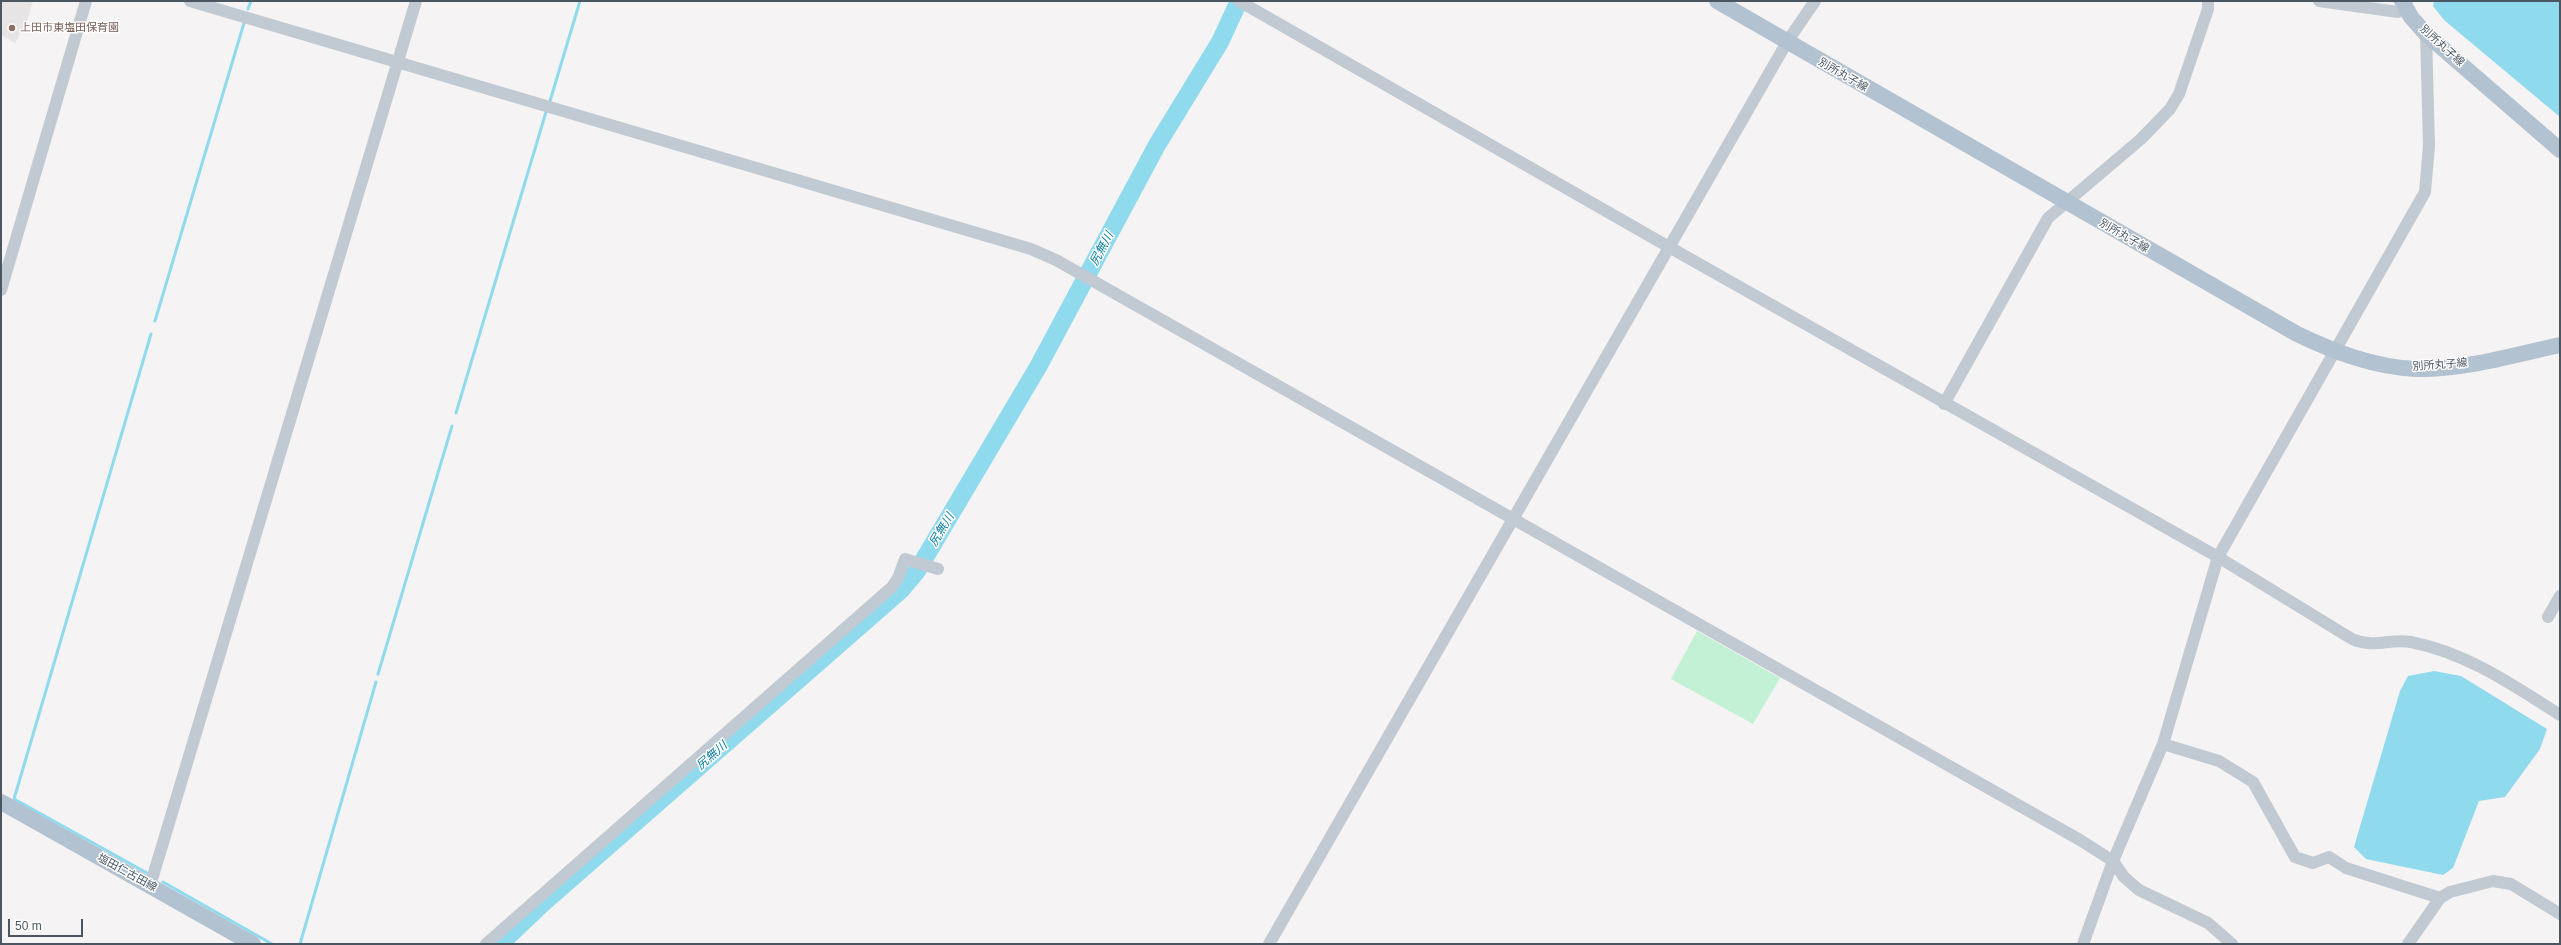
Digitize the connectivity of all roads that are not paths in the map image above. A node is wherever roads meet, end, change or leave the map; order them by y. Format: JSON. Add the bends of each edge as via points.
{"nodes":[{"id":1,"x":86,"y":1,"type":"edge"},
{"id":2,"x":190,"y":1,"type":"edge"},
{"id":3,"x":416,"y":1,"type":"edge"},
{"id":4,"x":1717,"y":1,"type":"edge"},
{"id":5,"x":1815,"y":1,"type":"edge"},
{"id":6,"x":2208,"y":1,"type":"edge"},
{"id":7,"x":2319,"y":1,"type":"edge"},
{"id":8,"x":1245,"y":2,"type":"edge"},
{"id":9,"x":2405,"y":2,"type":"edge"},
{"id":10,"x":2426,"y":34,"type":"junction"},
{"id":11,"x":1787,"y":42,"type":"junction"},
{"id":12,"x":398,"y":62,"type":"junction"},
{"id":13,"x":2560,"y":150,"type":"edge"},
{"id":14,"x":2064,"y":202,"type":"junction"},
{"id":15,"x":1669,"y":247,"type":"junction"},
{"id":16,"x":1,"y":290,"type":"edge"},
{"id":17,"x":2560,"y":345,"type":"edge"},
{"id":18,"x":2336,"y":352,"type":"junction"},
{"id":19,"x":1944,"y":404,"type":"junction"},
{"id":20,"x":1514,"y":518,"type":"junction"},
{"id":21,"x":2218,"y":557,"type":"junction"},
{"id":22,"x":934,"y":568,"type":"dead end"},
{"id":23,"x":2560,"y":596,"type":"edge"},
{"id":24,"x":2548,"y":617,"type":"dead end"},
{"id":25,"x":2560,"y":716,"type":"edge"},
{"id":26,"x":2163,"y":744,"type":"junction"},
{"id":27,"x":1,"y":802,"type":"edge"},
{"id":28,"x":2113,"y":861,"type":"junction"},
{"id":29,"x":150,"y":886,"type":"junction"},
{"id":30,"x":2440,"y":898,"type":"junction"},
{"id":31,"x":2560,"y":914,"type":"edge"},
{"id":32,"x":253,"y":944,"type":"edge"},
{"id":33,"x":486,"y":944,"type":"edge"},
{"id":34,"x":1269,"y":944,"type":"edge"},
{"id":35,"x":2084,"y":944,"type":"edge"},
{"id":36,"x":2232,"y":944,"type":"edge"},
{"id":37,"x":2408,"y":944,"type":"edge"}],
"edges":[{"from":1,"to":16,"type":"street"},
{"from":2,"to":12,"type":"street"},
{"from":3,"to":12,"type":"street"},
{"from":4,"to":11,"type":"main road","name":"別所丸子線"},
{"from":5,"to":11,"type":"street"},
{"from":6,"to":14,"type":"street","via":[[2208,9],[2179,94],[2170,108],[2141,139]]},
{"from":7,"to":9,"type":"street","via":[[2398,12]]},
{"from":8,"to":15,"type":"street"},
{"from":9,"to":10,"type":"main road","name":"別所丸子線"},
{"from":10,"to":13,"type":"main road","name":"別所丸子線"},
{"from":10,"to":18,"type":"street","via":[[2429,146],[2427,187]]},
{"from":11,"to":14,"type":"main road","name":"別所丸子線"},
{"from":11,"to":15,"type":"street"},
{"from":12,"to":20,"type":"street","via":[[1031,249],[1099,282]]},
{"from":12,"to":29,"type":"street"},
{"from":14,"to":18,"type":"main road","name":"別所丸子線","via":[[2297,334]]},
{"from":14,"to":19,"type":"street","via":[[2048,218]]},
{"from":15,"to":19,"type":"street"},
{"from":15,"to":20,"type":"street"},
{"from":17,"to":18,"type":"main road","name":"別所丸子線","via":[[2478,362],[2416,369],[2366,361]]},
{"from":18,"to":21,"type":"street"},
{"from":19,"to":21,"type":"street"},
{"from":20,"to":28,"type":"street"},
{"from":20,"to":34,"type":"street"},
{"from":21,"to":25,"type":"street","via":[[2352,639],[2372,645],[2411,642],[2453,655],[2482,666]]},
{"from":21,"to":26,"type":"street"},
{"from":22,"to":33,"type":"street","via":[[905,559],[892,587]]},
{"from":23,"to":24,"type":"street"},
{"from":26,"to":28,"type":"street"},
{"from":26,"to":30,"type":"street","via":[[2219,762],[2253,782],[2295,857],[2313,863],[2329,857],[2346,868]]},
{"from":27,"to":29,"type":"main road","name":"塩田仁古田線"},
{"from":28,"to":35,"type":"street"},
{"from":28,"to":36,"type":"street","via":[[2124,877],[2138,890],[2208,923]]},
{"from":29,"to":32,"type":"main road","name":"塩田仁古田線"},
{"from":30,"to":31,"type":"street","via":[[2464,888],[2493,881],[2502,882],[2512,884]]},
{"from":30,"to":37,"type":"street"}]}
